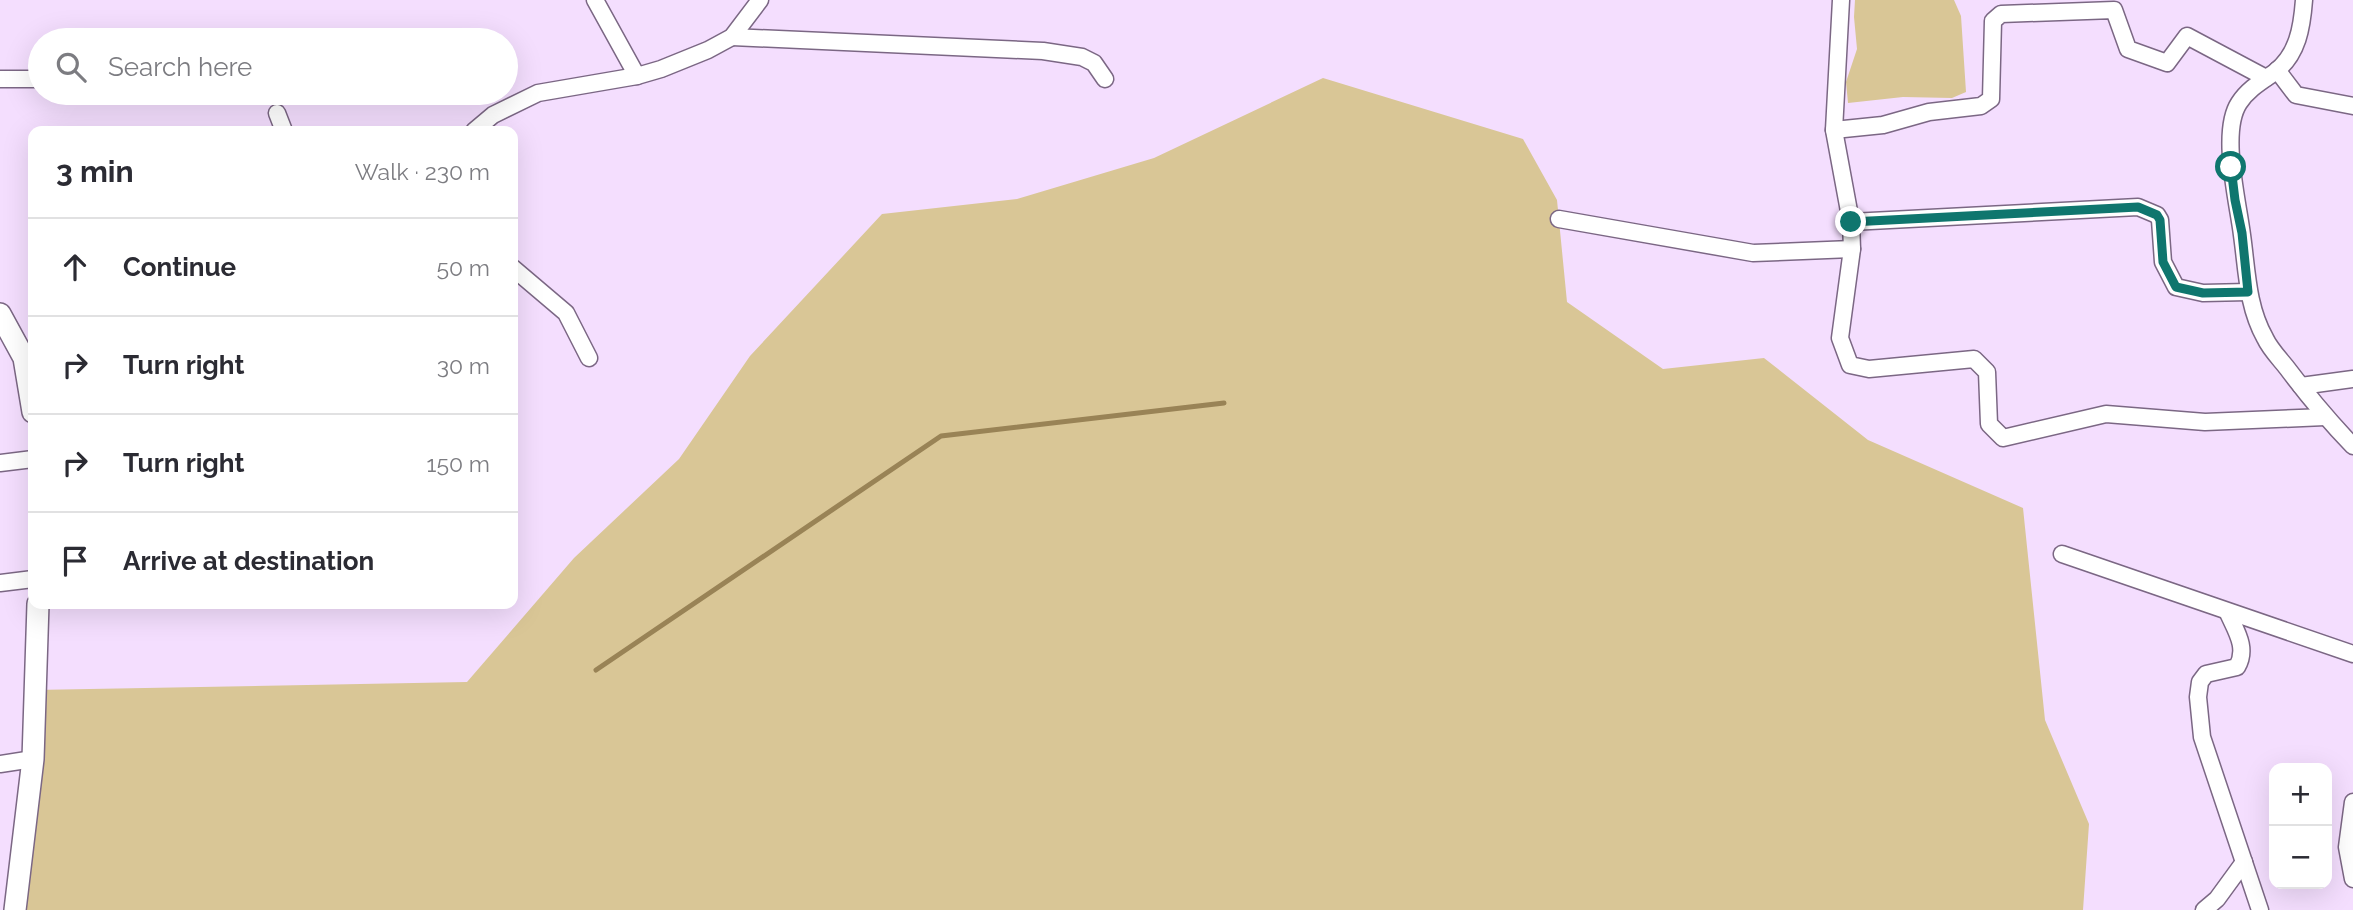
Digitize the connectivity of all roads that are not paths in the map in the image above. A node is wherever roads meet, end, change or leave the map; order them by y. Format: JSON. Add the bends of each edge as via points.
{"nodes":[{"id":1,"x":595,"y":0,"type":"edge"},
{"id":2,"x":760,"y":0,"type":"edge"},
{"id":3,"x":1840,"y":0,"type":"edge"},
{"id":4,"x":2304,"y":0,"type":"edge"},
{"id":5,"x":732,"y":37,"type":"junction"},
{"id":6,"x":2271,"y":74,"type":"junction"},
{"id":7,"x":637,"y":76,"type":"junction"},
{"id":8,"x":0,"y":79,"type":"edge"},
{"id":9,"x":28,"y":79,"type":"edge"},
{"id":10,"x":1105,"y":79,"type":"dead end"},
{"id":11,"x":518,"y":103,"type":"edge"},
{"id":12,"x":514,"y":105,"type":"edge"},
{"id":13,"x":2353,"y":107,"type":"edge"},
{"id":14,"x":277,"y":113,"type":"dead end"},
{"id":15,"x":282,"y":126,"type":"edge"},
{"id":16,"x":480,"y":126,"type":"edge"},
{"id":17,"x":1834,"y":130,"type":"junction"},
{"id":18,"x":1559,"y":219,"type":"dead end"},
{"id":19,"x":1851,"y":222,"type":"junction"},
{"id":20,"x":1852,"y":249,"type":"junction"},
{"id":21,"x":518,"y":272,"type":"edge"},
{"id":22,"x":2248,"y":292,"type":"junction"},
{"id":23,"x":0,"y":314,"type":"edge"},
{"id":24,"x":589,"y":358,"type":"dead end"},
{"id":25,"x":28,"y":378,"type":"edge"},
{"id":26,"x":2353,"y":379,"type":"edge"},
{"id":27,"x":2301,"y":386,"type":"junction"},
{"id":28,"x":2325,"y":417,"type":"junction"},
{"id":29,"x":2353,"y":446,"type":"edge"},
{"id":30,"x":28,"y":460,"type":"edge"},
{"id":31,"x":0,"y":463,"type":"edge"},
{"id":32,"x":2062,"y":554,"type":"dead end"},
{"id":33,"x":28,"y":580,"type":"edge"},
{"id":34,"x":0,"y":583,"type":"edge"},
{"id":35,"x":38,"y":609,"type":"edge"},
{"id":36,"x":2228,"y":613,"type":"junction"},
{"id":37,"x":2353,"y":654,"type":"edge"},
{"id":38,"x":33,"y":759,"type":"junction"},
{"id":39,"x":0,"y":764,"type":"edge"},
{"id":40,"x":2353,"y":802,"type":"edge"},
{"id":41,"x":2244,"y":862,"type":"junction"},
{"id":42,"x":2353,"y":879,"type":"edge"},
{"id":43,"x":0,"y":909,"type":"edge"},
{"id":44,"x":15,"y":910,"type":"edge"},
{"id":45,"x":2204,"y":910,"type":"edge"},
{"id":46,"x":2260,"y":910,"type":"edge"}],
"edges":[{"from":1,"to":7,"type":"street"},
{"from":2,"to":5,"type":"street"},
{"from":3,"to":17,"type":"street"},
{"from":4,"to":6,"type":"street","via":[[2294,51]]},
{"from":5,"to":7,"type":"street","via":[[688,59]]},
{"from":5,"to":10,"type":"street","via":[[1043,51],[1082,57],[1094,63]]},
{"from":6,"to":13,"type":"street","via":[[2296,95]]},
{"from":6,"to":17,"type":"street","via":[[2187,36],[2167,63],[2128,49],[2114,10],[2001,14],[1993,22],[1991,99],[1981,106]]},
{"from":6,"to":22,"type":"street","via":[[2238,104],[2232,128],[2232,178]]},
{"from":7,"to":11,"type":"street","via":[[538,93]]},
{"from":8,"to":9,"type":"street"},
{"from":12,"to":16,"type":"street"},
{"from":14,"to":15,"type":"street"},
{"from":17,"to":19,"type":"street"},
{"from":18,"to":20,"type":"street","via":[[1754,253]]},
{"from":19,"to":20,"type":"street"},
{"from":19,"to":22,"type":"street","via":[[2138,207],[2160,220],[2163,262],[2176,287],[2203,293]]},
{"from":20,"to":28,"type":"street","via":[[1840,338],[1850,365],[1869,369],[1974,359],[1987,372],[1989,424],[2003,438],[2106,414],[2205,422]]},
{"from":21,"to":24,"type":"street","via":[[566,313]]},
{"from":22,"to":27,"type":"street","via":[[2265,338]]},
{"from":23,"to":25,"type":"street","via":[[24,358]]},
{"from":26,"to":27,"type":"street"},
{"from":27,"to":28,"type":"street"},
{"from":28,"to":29,"type":"street"},
{"from":30,"to":31,"type":"street"},
{"from":32,"to":36,"type":"street"},
{"from":33,"to":34,"type":"street"},
{"from":35,"to":38,"type":"street"},
{"from":36,"to":37,"type":"street"},
{"from":36,"to":41,"type":"street","via":[[2242,644],[2242,658],[2237,667],[2206,674],[2198,697],[2202,737]]},
{"from":38,"to":39,"type":"street"},
{"from":38,"to":44,"type":"street"},
{"from":40,"to":42,"type":"street","via":[[2347,847]]},
{"from":41,"to":45,"type":"street"},
{"from":41,"to":46,"type":"street"},
{"from":43,"to":44,"type":"street"}]}
